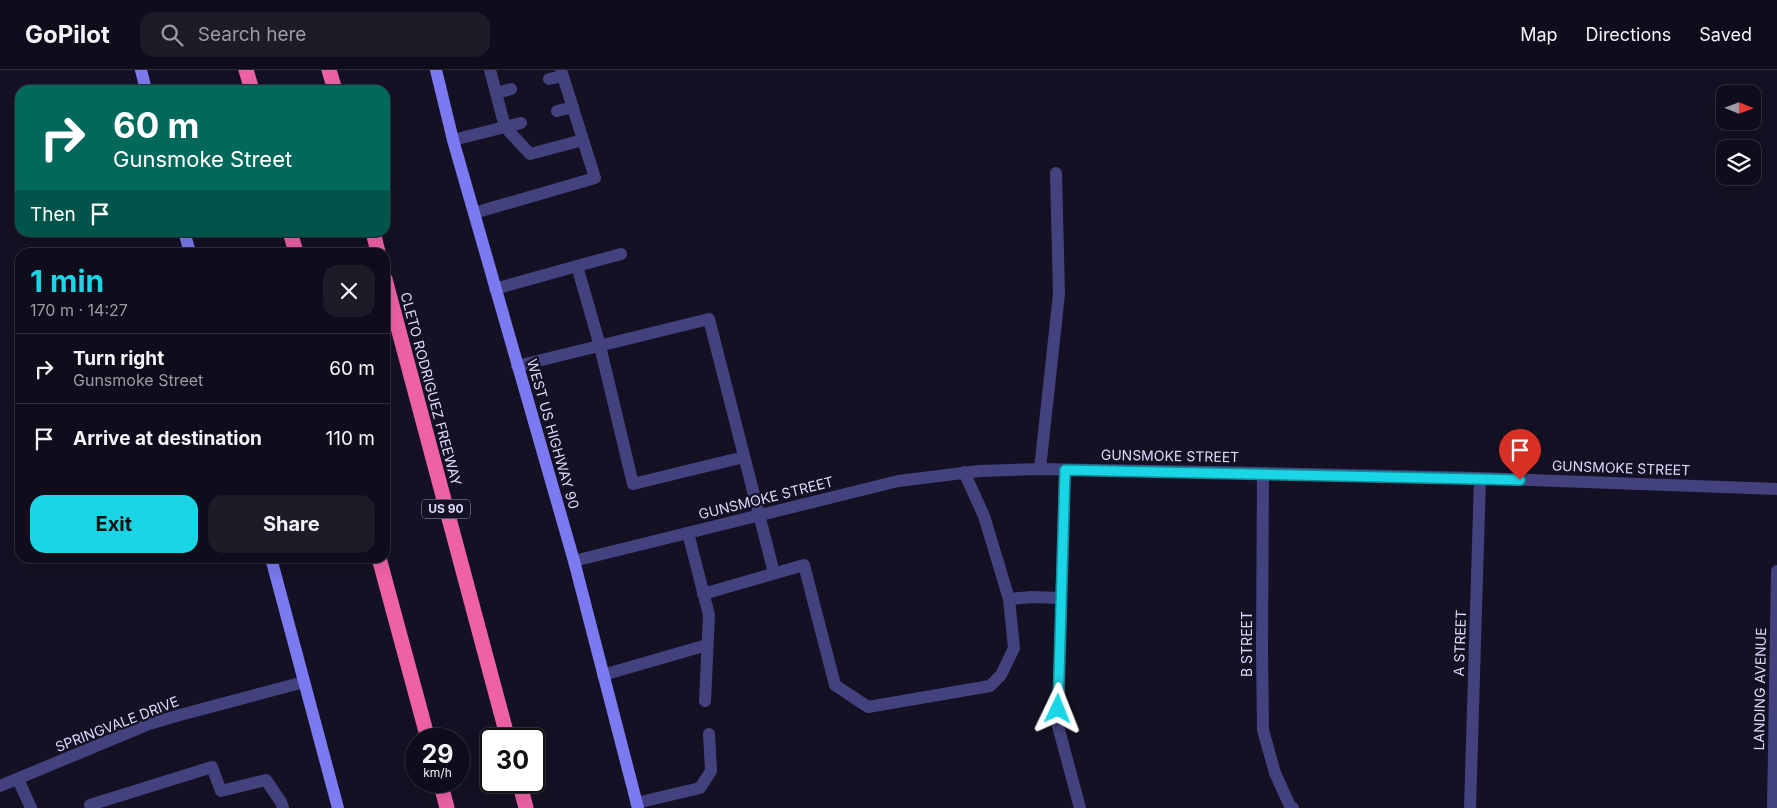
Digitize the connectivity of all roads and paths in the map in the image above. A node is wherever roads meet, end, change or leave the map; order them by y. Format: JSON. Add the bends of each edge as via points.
{"nodes":[{"id":1,"x":141,"y":70,"type":"edge"},
{"id":2,"x":246,"y":70,"type":"edge"},
{"id":3,"x":329,"y":70,"type":"edge"},
{"id":4,"x":436,"y":70,"type":"edge"},
{"id":5,"x":490,"y":70,"type":"edge"},
{"id":6,"x":562,"y":73,"type":"edge"},
{"id":7,"x":549,"y":79,"type":"dead end"},
{"id":8,"x":145,"y":85,"type":"edge"},
{"id":9,"x":250,"y":85,"type":"edge"},
{"id":10,"x":334,"y":85,"type":"edge"},
{"id":11,"x":512,"y":89,"type":"dead end"},
{"id":12,"x":496,"y":93,"type":"junction"},
{"id":13,"x":573,"y":107,"type":"junction"},
{"id":14,"x":557,"y":111,"type":"dead end"},
{"id":15,"x":521,"y":123,"type":"dead end"},
{"id":16,"x":505,"y":127,"type":"junction"},
{"id":17,"x":453,"y":140,"type":"junction"},
{"id":18,"x":583,"y":140,"type":"junction"},
{"id":19,"x":1056,"y":172,"type":"dead end"},
{"id":20,"x":474,"y":213,"type":"junction"},
{"id":21,"x":621,"y":254,"type":"dead end"},
{"id":22,"x":577,"y":266,"type":"junction"},
{"id":23,"x":495,"y":289,"type":"junction"},
{"id":24,"x":390,"y":298,"type":"edge"},
{"id":25,"x":600,"y":346,"type":"junction"},
{"id":26,"x":518,"y":366,"type":"junction"},
{"id":27,"x":744,"y":458,"type":"junction"},
{"id":28,"x":1040,"y":469,"type":"junction"},
{"id":29,"x":1065,"y":470,"type":"junction"},
{"id":30,"x":964,"y":472,"type":"junction"},
{"id":31,"x":1263,"y":473,"type":"junction"},
{"id":32,"x":1480,"y":478,"type":"junction"},
{"id":33,"x":1777,"y":489,"type":"edge"},
{"id":34,"x":759,"y":515,"type":"junction"},
{"id":35,"x":688,"y":533,"type":"junction"},
{"id":36,"x":574,"y":562,"type":"junction"},
{"id":37,"x":272,"y":563,"type":"edge"},
{"id":38,"x":380,"y":563,"type":"edge"},
{"id":39,"x":1777,"y":571,"type":"edge"},
{"id":40,"x":774,"y":573,"type":"junction"},
{"id":41,"x":704,"y":594,"type":"junction"},
{"id":42,"x":1061,"y":598,"type":"junction"},
{"id":43,"x":1009,"y":599,"type":"junction"},
{"id":44,"x":707,"y":645,"type":"junction"},
{"id":45,"x":603,"y":674,"type":"junction"},
{"id":46,"x":304,"y":682,"type":"junction"},
{"id":47,"x":705,"y":701,"type":"dead end"},
{"id":48,"x":425,"y":728,"type":"edge"},
{"id":49,"x":505,"y":728,"type":"edge"},
{"id":50,"x":709,"y":734,"type":"dead end"},
{"id":51,"x":18,"y":779,"type":"junction"},
{"id":52,"x":0,"y":786,"type":"edge"},
{"id":53,"x":443,"y":793,"type":"edge"},
{"id":54,"x":522,"y":793,"type":"edge"},
{"id":55,"x":637,"y":806,"type":"edge"},
{"id":56,"x":31,"y":808,"type":"edge"},
{"id":57,"x":91,"y":808,"type":"edge"},
{"id":58,"x":283,"y":808,"type":"edge"},
{"id":59,"x":338,"y":808,"type":"edge"},
{"id":60,"x":447,"y":808,"type":"edge"},
{"id":61,"x":526,"y":808,"type":"edge"},
{"id":62,"x":1080,"y":808,"type":"edge"},
{"id":63,"x":1293,"y":808,"type":"edge"},
{"id":64,"x":1470,"y":808,"type":"edge"},
{"id":65,"x":1773,"y":808,"type":"edge"}],
"edges":[{"from":1,"to":8,"type":"main road"},
{"from":2,"to":9,"type":"highway"},
{"from":3,"to":10,"type":"highway"},
{"from":4,"to":17,"type":"main road","name":"WEST US HIGHWAY 90"},
{"from":5,"to":12,"type":"street"},
{"from":6,"to":7,"type":"street"},
{"from":6,"to":13,"type":"street"},
{"from":11,"to":12,"type":"street"},
{"from":12,"to":16,"type":"street"},
{"from":13,"to":14,"type":"street"},
{"from":13,"to":18,"type":"street"},
{"from":15,"to":16,"type":"street"},
{"from":16,"to":17,"type":"street"},
{"from":16,"to":18,"type":"street","via":[[530,154]]},
{"from":17,"to":20,"type":"main road","name":"WEST US HIGHWAY 90"},
{"from":18,"to":20,"type":"street","via":[[595,178]]},
{"from":19,"to":28,"type":"street","via":[[1059,294]]},
{"from":20,"to":23,"type":"main road","name":"WEST US HIGHWAY 90"},
{"from":21,"to":22,"type":"street"},
{"from":22,"to":23,"type":"street"},
{"from":22,"to":25,"type":"street"},
{"from":23,"to":26,"type":"main road","name":"WEST US HIGHWAY 90"},
{"from":24,"to":49,"type":"highway","name":"CLETO RODRIGUEZ FREEWAY","number":"US 90"},
{"from":25,"to":26,"type":"street"},
{"from":25,"to":27,"type":"street","via":[[634,484]]},
{"from":25,"to":27,"type":"street","via":[[709,319]]},
{"from":26,"to":36,"type":"main road","name":"WEST US HIGHWAY 90"},
{"from":27,"to":34,"type":"street"},
{"from":28,"to":29,"type":"street","name":"GUNSMOKE STREET"},
{"from":28,"to":30,"type":"street","name":"GUNSMOKE STREET"},
{"from":29,"to":31,"type":"street","name":"GUNSMOKE STREET"},
{"from":29,"to":42,"type":"street"},
{"from":30,"to":34,"type":"street","name":"GUNSMOKE STREET","via":[[898,481]]},
{"from":30,"to":43,"type":"street","via":[[984,516]]},
{"from":31,"to":32,"type":"street","name":"GUNSMOKE STREET"},
{"from":31,"to":63,"type":"street","name":"B STREET","via":[[1263,730],[1275,773]]},
{"from":32,"to":33,"type":"street","name":"GUNSMOKE STREET"},
{"from":32,"to":64,"type":"street","name":"A STREET"},
{"from":34,"to":35,"type":"street","name":"GUNSMOKE STREET"},
{"from":34,"to":40,"type":"street"},
{"from":35,"to":36,"type":"street","name":"GUNSMOKE STREET"},
{"from":35,"to":41,"type":"street"},
{"from":36,"to":45,"type":"main road","name":"WEST US HIGHWAY 90"},
{"from":37,"to":46,"type":"main road"},
{"from":38,"to":48,"type":"highway"},
{"from":39,"to":65,"type":"street","name":"LANDING AVENUE"},
{"from":40,"to":41,"type":"street"},
{"from":40,"to":43,"type":"street","via":[[804,565],[835,685],[868,707],[990,686],[1001,675],[1014,648]]},
{"from":41,"to":44,"type":"street","via":[[708,614]]},
{"from":42,"to":43,"type":"street"},
{"from":42,"to":62,"type":"street","via":[[1058,726]]},
{"from":44,"to":45,"type":"street"},
{"from":44,"to":47,"type":"street"},
{"from":45,"to":55,"type":"main road","name":"WEST US HIGHWAY 90"},
{"from":46,"to":51,"type":"street","name":"SPRINGVALE DRIVE","via":[[149,724]]},
{"from":46,"to":59,"type":"main road"},
{"from":50,"to":55,"type":"street","via":[[711,772],[700,788]]},
{"from":51,"to":52,"type":"street","name":"SPRINGVALE DRIVE"},
{"from":51,"to":56,"type":"street"},
{"from":53,"to":60,"type":"highway"},
{"from":54,"to":61,"type":"highway"},
{"from":57,"to":58,"type":"street","via":[[90,805],[212,767],[221,792],[266,780]]}]}
